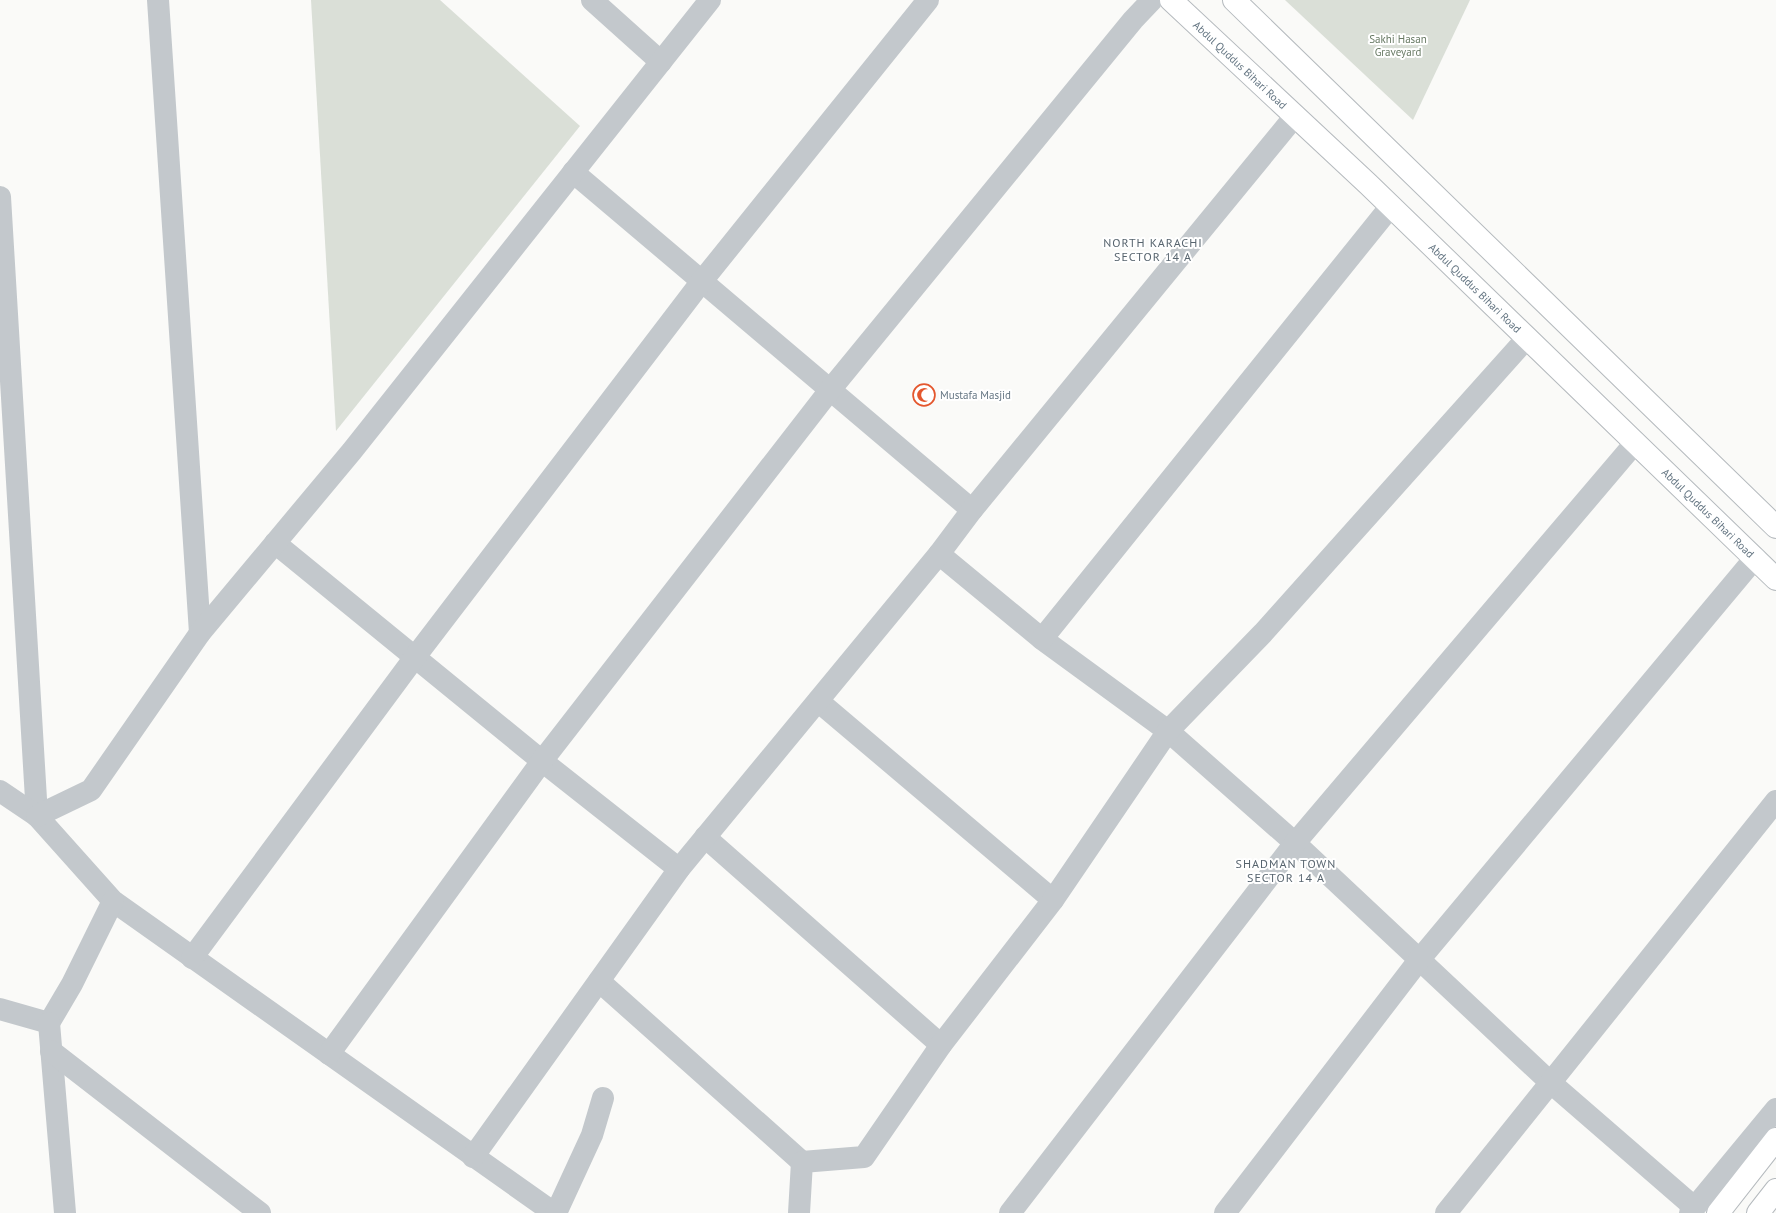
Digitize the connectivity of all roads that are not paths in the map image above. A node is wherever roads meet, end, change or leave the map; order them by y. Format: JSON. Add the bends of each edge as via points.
{"nodes":[{"id":1,"x":158,"y":0,"type":"edge"},
{"id":2,"x":592,"y":0,"type":"edge"},
{"id":3,"x":710,"y":0,"type":"edge"},
{"id":4,"x":928,"y":0,"type":"edge"},
{"id":5,"x":1152,"y":0,"type":"edge"},
{"id":6,"x":1171,"y":0,"type":"edge"},
{"id":7,"x":1234,"y":0,"type":"edge"},
{"id":8,"x":660,"y":62,"type":"junction"},
{"id":9,"x":1295,"y":116,"type":"junction"},
{"id":10,"x":574,"y":172,"type":"junction"},
{"id":11,"x":0,"y":197,"type":"edge"},
{"id":12,"x":1390,"y":206,"type":"junction"},
{"id":13,"x":702,"y":281,"type":"junction"},
{"id":14,"x":1527,"y":338,"type":"junction"},
{"id":15,"x":830,"y":390,"type":"junction"},
{"id":16,"x":1635,"y":443,"type":"junction"},
{"id":17,"x":972,"y":510,"type":"junction"},
{"id":18,"x":1776,"y":527,"type":"edge"},
{"id":19,"x":275,"y":544,"type":"junction"},
{"id":20,"x":938,"y":554,"type":"junction"},
{"id":21,"x":1755,"y":558,"type":"junction"},
{"id":22,"x":1776,"y":579,"type":"edge"},
{"id":23,"x":200,"y":633,"type":"junction"},
{"id":24,"x":1042,"y":639,"type":"junction"},
{"id":25,"x":415,"y":657,"type":"junction"},
{"id":26,"x":818,"y":701,"type":"junction"},
{"id":27,"x":1168,"y":731,"type":"junction"},
{"id":28,"x":542,"y":761,"type":"junction"},
{"id":29,"x":0,"y":791,"type":"edge"},
{"id":30,"x":1776,"y":801,"type":"edge"},
{"id":31,"x":37,"y":816,"type":"junction"},
{"id":32,"x":705,"y":837,"type":"junction"},
{"id":33,"x":1295,"y":844,"type":"junction"},
{"id":34,"x":678,"y":869,"type":"junction"},
{"id":35,"x":1053,"y":900,"type":"junction"},
{"id":36,"x":113,"y":901,"type":"junction"},
{"id":37,"x":192,"y":958,"type":"junction"},
{"id":38,"x":1419,"y":960,"type":"junction"},
{"id":39,"x":599,"y":981,"type":"junction"},
{"id":40,"x":0,"y":1009,"type":"edge"},
{"id":41,"x":48,"y":1023,"type":"junction"},
{"id":42,"x":941,"y":1045,"type":"junction"},
{"id":43,"x":50,"y":1051,"type":"junction"},
{"id":44,"x":329,"y":1054,"type":"junction"},
{"id":45,"x":1551,"y":1083,"type":"junction"},
{"id":46,"x":603,"y":1098,"type":"dead end"},
{"id":47,"x":1776,"y":1109,"type":"edge"},
{"id":48,"x":1776,"y":1139,"type":"edge"},
{"id":49,"x":473,"y":1157,"type":"junction"},
{"id":50,"x":802,"y":1162,"type":"junction"},
{"id":51,"x":1776,"y":1190,"type":"edge"},
{"id":52,"x":1692,"y":1210,"type":"edge"},
{"id":53,"x":65,"y":1213,"type":"edge"},
{"id":54,"x":260,"y":1213,"type":"edge"},
{"id":55,"x":555,"y":1213,"type":"edge"},
{"id":56,"x":799,"y":1213,"type":"edge"},
{"id":57,"x":1010,"y":1213,"type":"edge"},
{"id":58,"x":1225,"y":1213,"type":"edge"},
{"id":59,"x":1446,"y":1213,"type":"edge"},
{"id":60,"x":1718,"y":1213,"type":"edge"},
{"id":61,"x":1758,"y":1213,"type":"edge"}],
"edges":[{"from":1,"to":23,"type":"street"},
{"from":2,"to":8,"type":"street"},
{"from":3,"to":8,"type":"street"},
{"from":4,"to":13,"type":"street"},
{"from":5,"to":15,"type":"street"},
{"from":6,"to":9,"type":"main road","name":"Abdul Quddus Bihari Road"},
{"from":7,"to":18,"type":"main road"},
{"from":8,"to":10,"type":"street"},
{"from":9,"to":12,"type":"main road","name":"Abdul Quddus Bihari Road"},
{"from":9,"to":17,"type":"street"},
{"from":10,"to":13,"type":"street"},
{"from":10,"to":19,"type":"street"},
{"from":11,"to":31,"type":"street"},
{"from":12,"to":14,"type":"main road","name":"Abdul Quddus Bihari Road"},
{"from":12,"to":24,"type":"street"},
{"from":13,"to":15,"type":"street"},
{"from":13,"to":25,"type":"street"},
{"from":14,"to":16,"type":"main road","name":"Abdul Quddus Bihari Road"},
{"from":14,"to":27,"type":"street","via":[[1263,633]]},
{"from":15,"to":17,"type":"street"},
{"from":15,"to":28,"type":"street"},
{"from":16,"to":21,"type":"main road","name":"Abdul Quddus Bihari Road"},
{"from":16,"to":33,"type":"street"},
{"from":17,"to":20,"type":"street"},
{"from":19,"to":23,"type":"street"},
{"from":19,"to":25,"type":"street"},
{"from":20,"to":24,"type":"street"},
{"from":20,"to":26,"type":"street"},
{"from":21,"to":22,"type":"main road","name":"Abdul Quddus Bihari Road"},
{"from":21,"to":38,"type":"street"},
{"from":23,"to":31,"type":"street","via":[[91,790]]},
{"from":24,"to":27,"type":"street"},
{"from":25,"to":28,"type":"street"},
{"from":25,"to":37,"type":"street"},
{"from":26,"to":32,"type":"street"},
{"from":26,"to":35,"type":"street"},
{"from":27,"to":33,"type":"street"},
{"from":27,"to":35,"type":"street"},
{"from":28,"to":34,"type":"street"},
{"from":28,"to":44,"type":"street"},
{"from":29,"to":31,"type":"street"},
{"from":30,"to":45,"type":"street"},
{"from":31,"to":36,"type":"street"},
{"from":32,"to":34,"type":"street"},
{"from":32,"to":42,"type":"street"},
{"from":33,"to":38,"type":"street"},
{"from":33,"to":57,"type":"street"},
{"from":34,"to":39,"type":"street"},
{"from":35,"to":42,"type":"street"},
{"from":36,"to":37,"type":"street"},
{"from":36,"to":41,"type":"street","via":[[72,984]]},
{"from":37,"to":44,"type":"street"},
{"from":38,"to":45,"type":"street"},
{"from":38,"to":58,"type":"street"},
{"from":39,"to":49,"type":"street"},
{"from":39,"to":50,"type":"street"},
{"from":40,"to":41,"type":"street"},
{"from":41,"to":43,"type":"street"},
{"from":42,"to":50,"type":"street","via":[[864,1157]]},
{"from":43,"to":53,"type":"street"},
{"from":43,"to":54,"type":"street"},
{"from":44,"to":49,"type":"street"},
{"from":45,"to":52,"type":"street"},
{"from":45,"to":59,"type":"street"},
{"from":46,"to":55,"type":"street","via":[[592,1136]]},
{"from":47,"to":52,"type":"street"},
{"from":48,"to":60,"type":"main road"},
{"from":49,"to":55,"type":"street"},
{"from":50,"to":56,"type":"street"},
{"from":51,"to":61,"type":"main road"}]}
